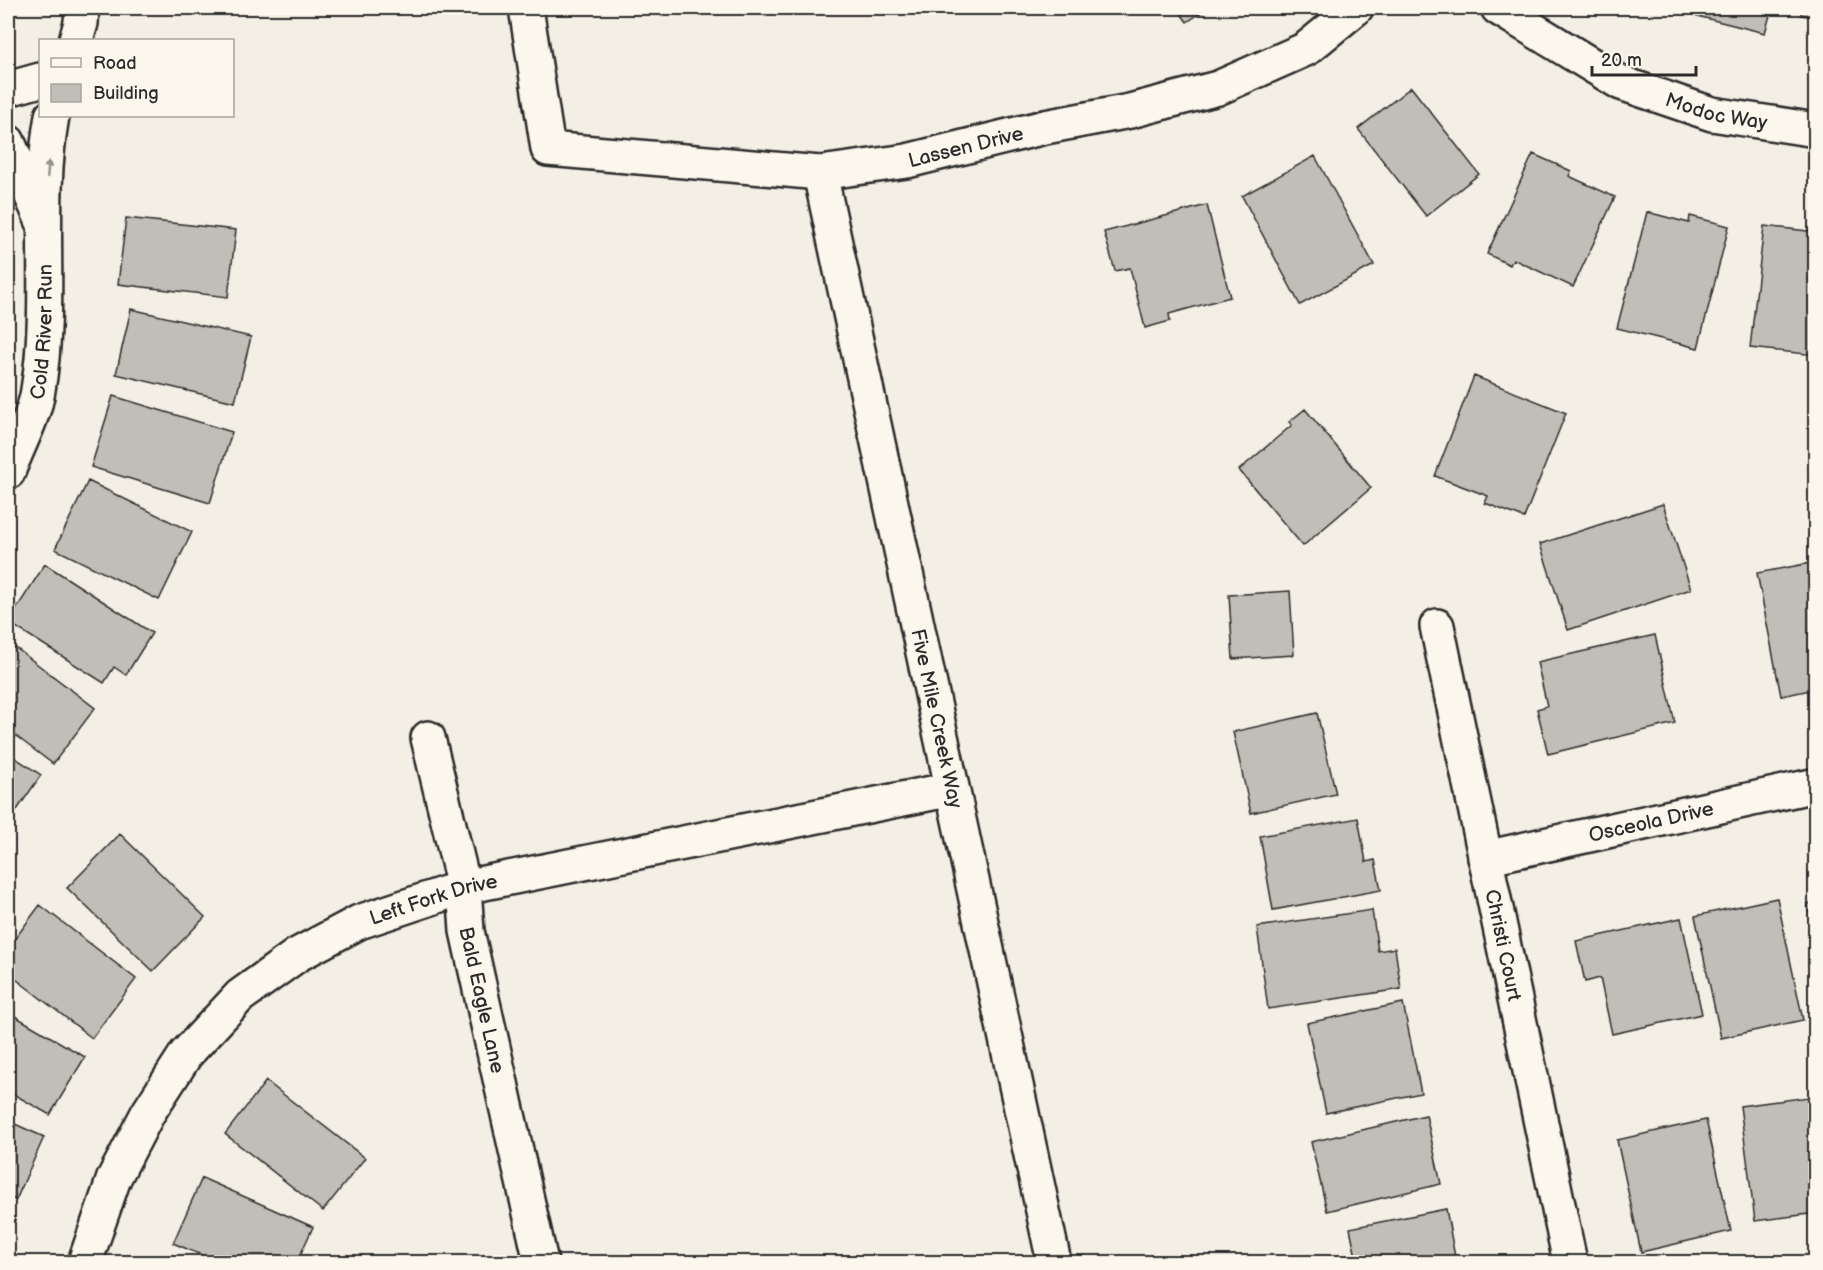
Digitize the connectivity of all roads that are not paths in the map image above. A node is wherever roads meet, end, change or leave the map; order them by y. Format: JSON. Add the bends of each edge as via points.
{"nodes":[{"id":1,"x":82,"y":8,"type":"edge"},
{"id":2,"x":526,"y":8,"type":"edge"},
{"id":3,"x":1356,"y":8,"type":"edge"},
{"id":4,"x":1498,"y":8,"type":"edge"},
{"id":5,"x":76,"y":39,"type":"edge"},
{"id":6,"x":39,"y":80,"type":"edge"},
{"id":7,"x":8,"y":89,"type":"edge"},
{"id":8,"x":52,"y":117,"type":"edge"},
{"id":9,"x":1815,"y":130,"type":"edge"},
{"id":10,"x":8,"y":142,"type":"edge"},
{"id":11,"x":820,"y":173,"type":"junction"},
{"id":12,"x":43,"y":222,"type":"junction"},
{"id":13,"x":8,"y":472,"type":"edge"},
{"id":14,"x":1437,"y":626,"type":"dead end"},
{"id":15,"x":428,"y":738,"type":"dead end"},
{"id":16,"x":1815,"y":785,"type":"edge"},
{"id":17,"x":952,"y":789,"type":"junction"},
{"id":18,"x":1485,"y":858,"type":"junction"},
{"id":19,"x":464,"y":887,"type":"junction"},
{"id":20,"x":84,"y":1263,"type":"edge"},
{"id":21,"x":541,"y":1263,"type":"edge"},
{"id":22,"x":1054,"y":1263,"type":"edge"},
{"id":23,"x":1570,"y":1263,"type":"edge"}],
"edges":[{"from":1,"to":5,"type":"street"},
{"from":2,"to":11,"type":"street","name":"Lassen Drive","via":[[548,149]]},
{"from":3,"to":11,"type":"street","name":"Lassen Drive","via":[[1306,49],[1218,88],[907,161]]},
{"from":4,"to":9,"type":"street","name":"Modoc Way","via":[[1621,83],[1712,114]]},
{"from":6,"to":7,"type":"street"},
{"from":12,"to":8,"type":"street","name":"Cold River Run","one_way":true},
{"from":10,"to":12,"type":"street","name":"Cold River Run"},
{"from":11,"to":17,"type":"street","name":"Five Mile Creek Way"},
{"from":12,"to":13,"type":"street","name":"Cold River Run","via":[[47,305],[38,393]]},
{"from":14,"to":18,"type":"street","name":"Christi Court"},
{"from":15,"to":19,"type":"street","name":"Bald Eagle Lane"},
{"from":16,"to":18,"type":"street","name":"Osceola Drive"},
{"from":17,"to":19,"type":"street","name":"Left Fork Drive"},
{"from":17,"to":22,"type":"street","name":"Five Mile Creek Way"},
{"from":18,"to":23,"type":"street","name":"Christi Court"},
{"from":19,"to":20,"type":"street","name":"Left Fork Drive","via":[[359,922],[297,955],[240,996],[186,1054],[148,1113],[114,1178]]},
{"from":19,"to":21,"type":"street","name":"Bald Eagle Lane","via":[[467,931]]}]}
